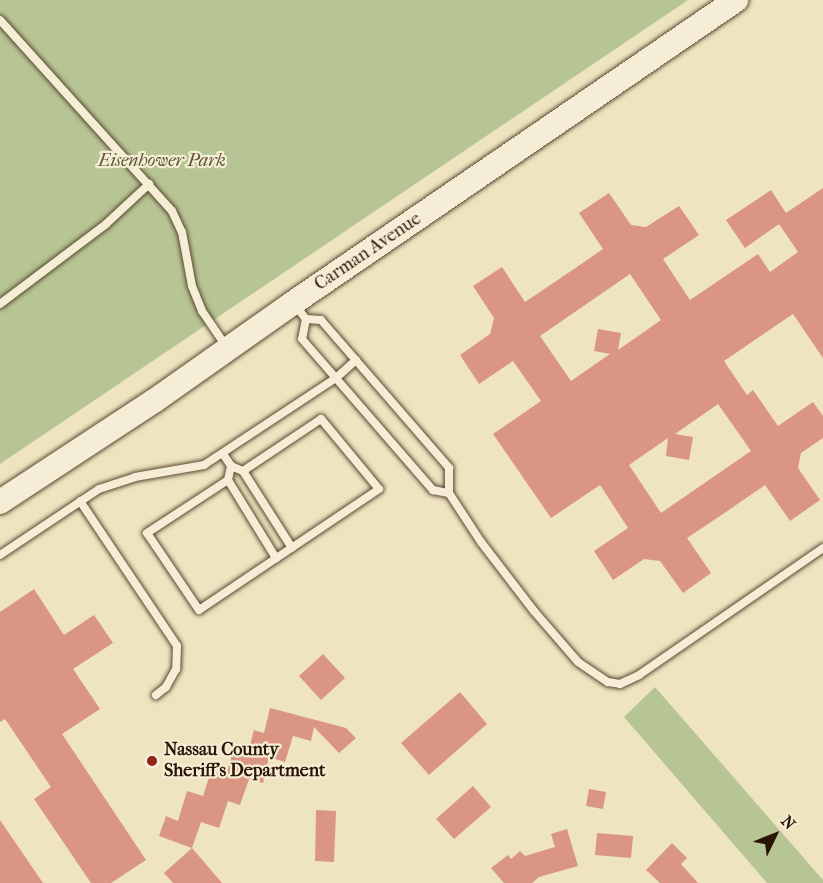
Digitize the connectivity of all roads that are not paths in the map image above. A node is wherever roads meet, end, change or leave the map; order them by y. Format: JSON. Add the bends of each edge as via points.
{"nodes":[{"id":1,"x":736,"y":0,"type":"edge"},
{"id":2,"x":0,"y":20,"type":"edge"},
{"id":3,"x":149,"y":184,"type":"junction"},
{"id":4,"x":0,"y":304,"type":"edge"},
{"id":5,"x":300,"y":311,"type":"junction"},
{"id":6,"x":228,"y":350,"type":"junction"},
{"id":7,"x":356,"y":360,"type":"junction"},
{"id":8,"x":336,"y":378,"type":"junction"},
{"id":9,"x":223,"y":454,"type":"junction"},
{"id":10,"x":231,"y":466,"type":"junction"},
{"id":11,"x":243,"y":471,"type":"junction"},
{"id":12,"x":228,"y":480,"type":"junction"},
{"id":13,"x":449,"y":493,"type":"junction"},
{"id":14,"x":80,"y":501,"type":"junction"},
{"id":15,"x":0,"y":502,"type":"edge"},
{"id":16,"x":292,"y":548,"type":"junction"},
{"id":17,"x":823,"y":548,"type":"edge"},
{"id":18,"x":0,"y":555,"type":"edge"},
{"id":19,"x":276,"y":558,"type":"junction"},
{"id":20,"x":156,"y":695,"type":"dead end"}],
"edges":[{"from":1,"to":5,"type":"main road","name":"Carman Avenue"},
{"from":2,"to":3,"type":"lane"},
{"from":3,"to":4,"type":"lane","via":[[106,224]]},
{"from":3,"to":6,"type":"lane","via":[[172,211],[182,231],[192,286],[202,311]]},
{"from":5,"to":6,"type":"main road","name":"Carman Avenue"},
{"from":5,"to":7,"type":"lane","via":[[321,320]]},
{"from":5,"to":8,"type":"lane","via":[[302,339]]},
{"from":6,"to":15,"type":"main road","name":"Carman Avenue"},
{"from":7,"to":8,"type":"lane"},
{"from":7,"to":13,"type":"lane","via":[[449,468]]},
{"from":8,"to":9,"type":"lane"},
{"from":8,"to":13,"type":"lane","via":[[433,490]]},
{"from":9,"to":10,"type":"lane"},
{"from":9,"to":14,"type":"lane","via":[[204,465],[135,477],[99,489]]},
{"from":10,"to":11,"type":"lane"},
{"from":10,"to":12,"type":"lane"},
{"from":11,"to":16,"type":"lane"},
{"from":11,"to":16,"type":"lane","via":[[321,419],[379,489]]},
{"from":12,"to":19,"type":"lane"},
{"from":12,"to":19,"type":"lane","via":[[147,533],[199,610]]},
{"from":13,"to":17,"type":"lane","via":[[480,542],[578,662],[608,682],[620,684],[639,675]]},
{"from":14,"to":18,"type":"lane"},
{"from":14,"to":20,"type":"lane","via":[[177,646],[176,669],[166,687]]},
{"from":16,"to":19,"type":"lane"}]}
